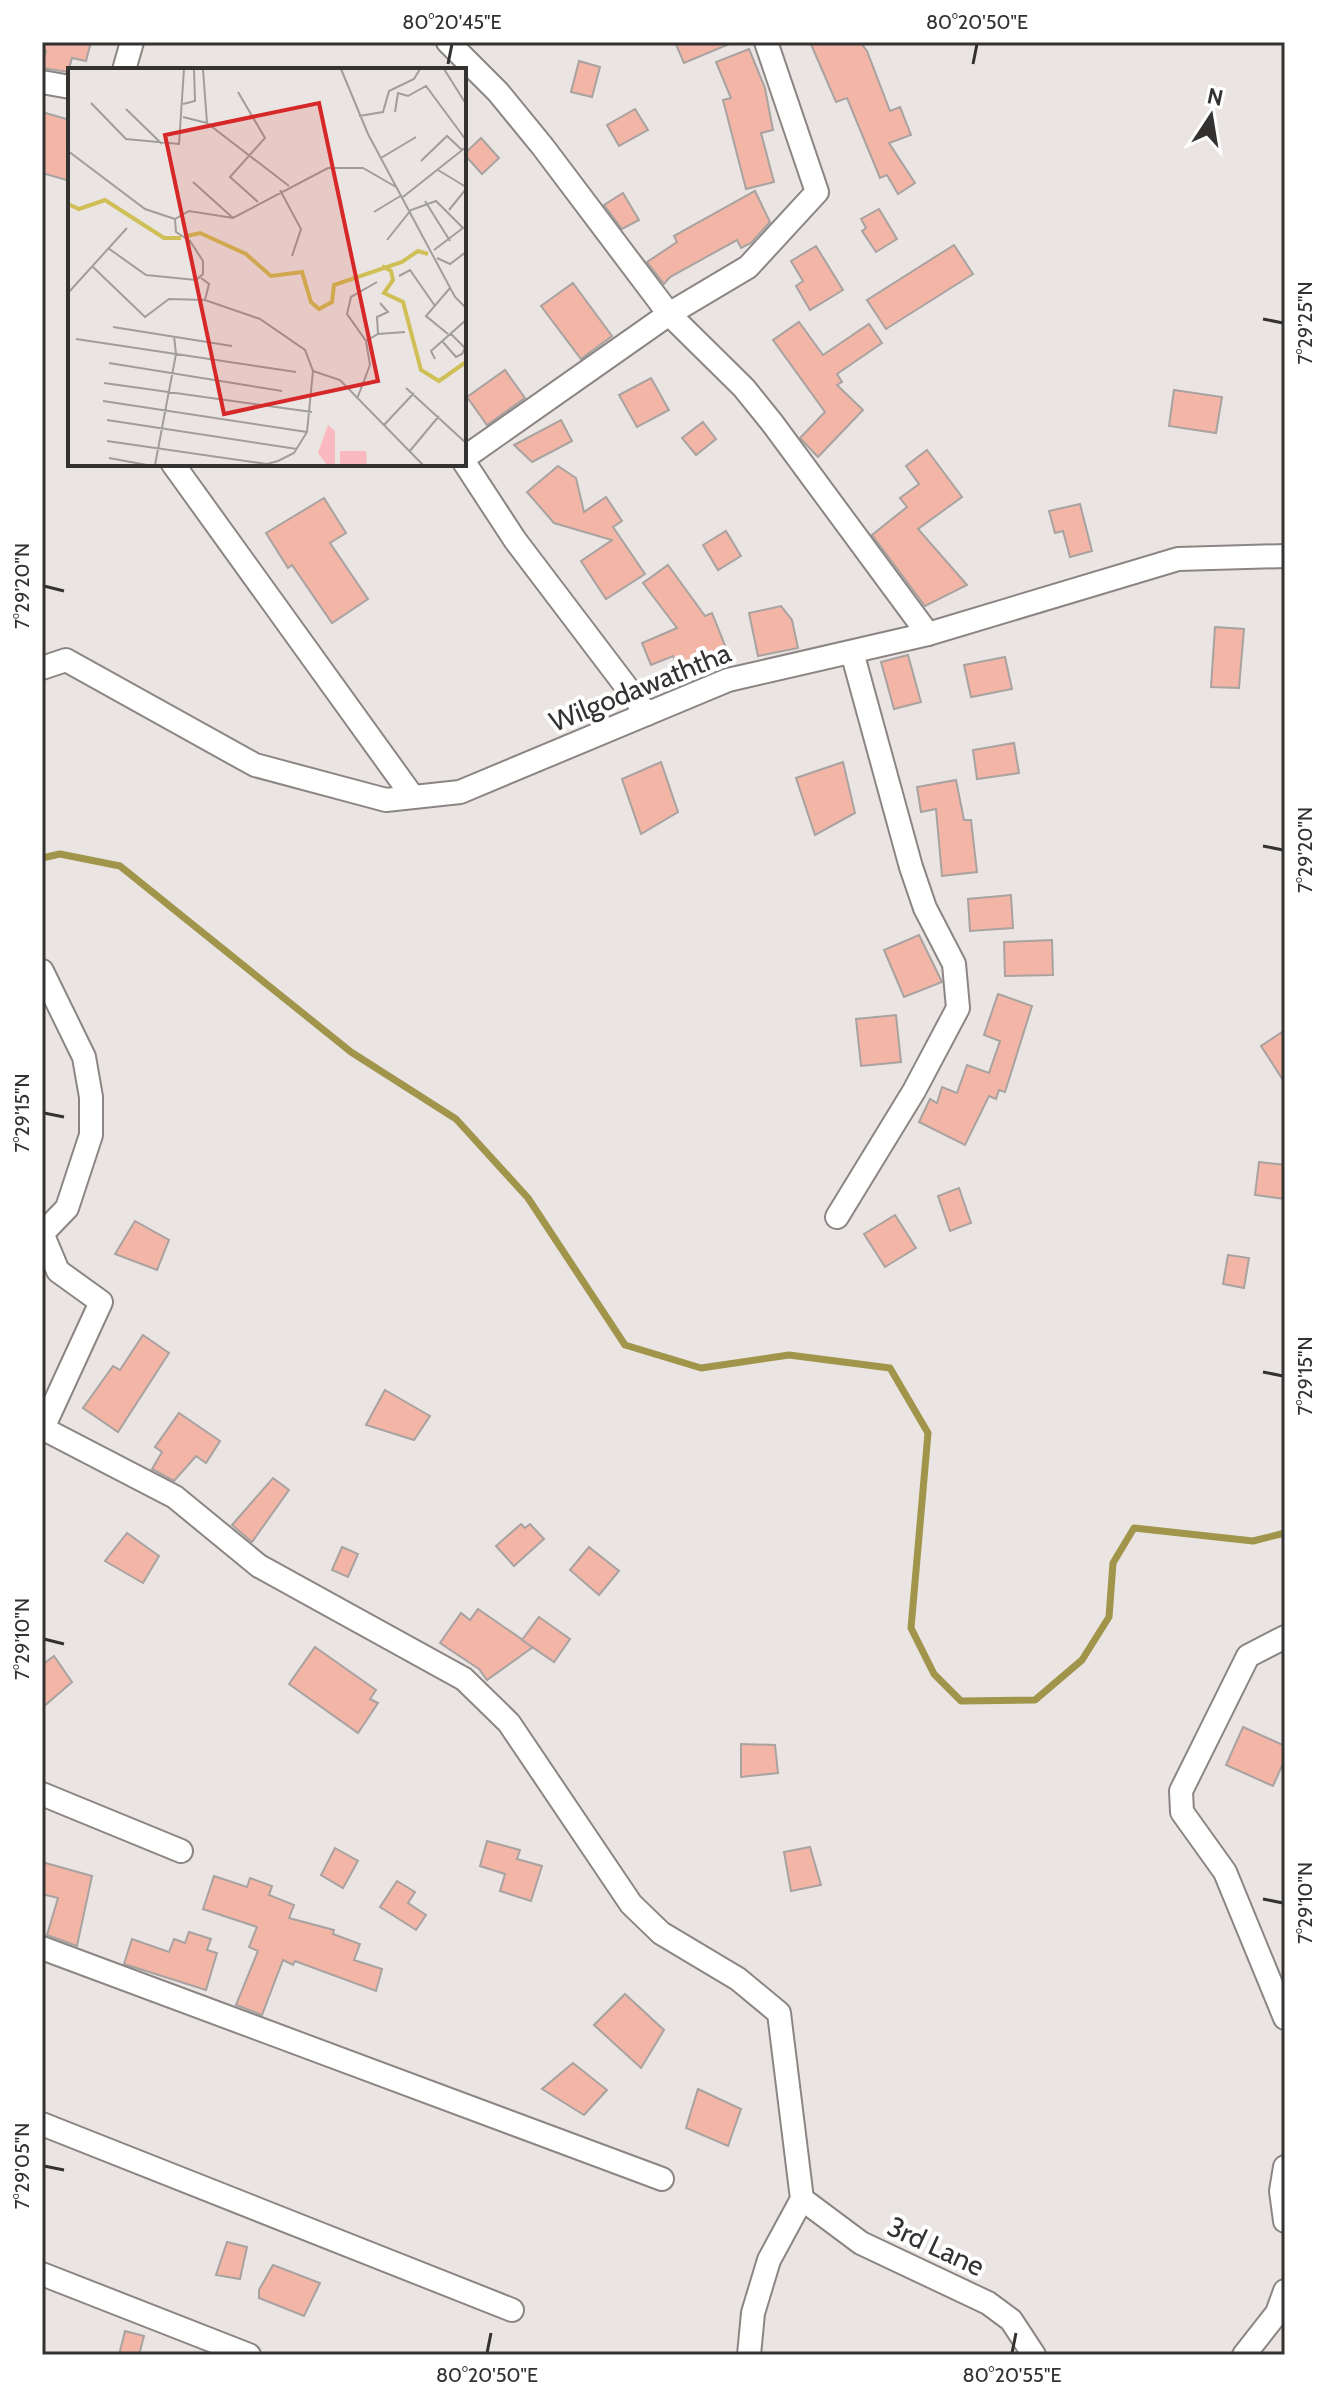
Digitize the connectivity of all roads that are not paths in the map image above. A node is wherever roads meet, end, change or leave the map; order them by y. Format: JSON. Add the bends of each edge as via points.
{"nodes":[{"id":1,"x":132,"y":42,"type":"edge"},
{"id":2,"x":448,"y":42,"type":"edge"},
{"id":3,"x":766,"y":42,"type":"edge"},
{"id":4,"x":125,"y":68,"type":"edge"},
{"id":5,"x":42,"y":82,"type":"edge"},
{"id":6,"x":68,"y":87,"type":"edge"},
{"id":7,"x":669,"y":314,"type":"junction"},
{"id":8,"x":466,"y":459,"type":"edge"},
{"id":9,"x":466,"y":463,"type":"edge"},
{"id":10,"x":174,"y":466,"type":"edge"},
{"id":11,"x":1285,"y":556,"type":"edge"},
{"id":12,"x":928,"y":634,"type":"junction"},
{"id":13,"x":852,"y":652,"type":"junction"},
{"id":14,"x":42,"y":668,"type":"edge"},
{"id":15,"x":647,"y":714,"type":"junction"},
{"id":16,"x":413,"y":797,"type":"junction"},
{"id":17,"x":42,"y":971,"type":"edge"},
{"id":18,"x":837,"y":1217,"type":"dead end"},
{"id":19,"x":42,"y":1234,"type":"edge"},
{"id":20,"x":43,"y":1428,"type":"edge"},
{"id":21,"x":1285,"y":1637,"type":"edge"},
{"id":22,"x":42,"y":1794,"type":"edge"},
{"id":23,"x":181,"y":1851,"type":"dead end"},
{"id":24,"x":42,"y":1948,"type":"edge"},
{"id":25,"x":1285,"y":2018,"type":"edge"},
{"id":26,"x":42,"y":2124,"type":"edge"},
{"id":27,"x":1285,"y":2167,"type":"edge"},
{"id":28,"x":662,"y":2179,"type":"dead end"},
{"id":29,"x":802,"y":2199,"type":"junction"},
{"id":30,"x":1285,"y":2221,"type":"edge"},
{"id":31,"x":42,"y":2274,"type":"edge"},
{"id":32,"x":1285,"y":2291,"type":"edge"},
{"id":33,"x":512,"y":2310,"type":"dead end"},
{"id":34,"x":249,"y":2355,"type":"edge"},
{"id":35,"x":749,"y":2355,"type":"edge"},
{"id":36,"x":1034,"y":2355,"type":"edge"},
{"id":37,"x":1244,"y":2355,"type":"edge"}],
"edges":[{"from":1,"to":4,"type":"street"},
{"from":2,"to":7,"type":"street","via":[[534,136]]},
{"from":3,"to":7,"type":"street","via":[[817,192],[748,267]]},
{"from":5,"to":6,"type":"street"},
{"from":7,"to":8,"type":"street"},
{"from":7,"to":12,"type":"street","via":[[744,388]]},
{"from":9,"to":15,"type":"street","via":[[515,540]]},
{"from":10,"to":16,"type":"street"},
{"from":11,"to":12,"type":"street","name":"Wilgodawaththa","via":[[1178,559]]},
{"from":12,"to":13,"type":"street","name":"Wilgodawaththa"},
{"from":13,"to":15,"type":"street","name":"Wilgodawaththa","via":[[728,680]]},
{"from":13,"to":18,"type":"street","via":[[911,867],[954,964],[958,1008]]},
{"from":14,"to":16,"type":"street","name":"Wilgodawaththa","via":[[66,660],[255,765],[386,800]]},
{"from":15,"to":16,"type":"street","name":"Wilgodawaththa","via":[[460,792]]},
{"from":17,"to":19,"type":"street","via":[[84,1057],[91,1097],[91,1135],[67,1208]]},
{"from":19,"to":20,"type":"street","via":[[58,1271],[101,1302]]},
{"from":20,"to":29,"type":"street","via":[[175,1497],[259,1566],[464,1679],[509,1723],[631,1904],[661,1933],[738,1979],[779,2013]]},
{"from":21,"to":25,"type":"street","via":[[1248,1656],[1181,1791],[1182,1812],[1225,1872]]},
{"from":22,"to":23,"type":"street"},
{"from":24,"to":28,"type":"street"},
{"from":26,"to":33,"type":"street"},
{"from":27,"to":30,"type":"street"},
{"from":29,"to":35,"type":"street","via":[[769,2260],[753,2313]]},
{"from":29,"to":36,"type":"street","name":"3rd Lane","via":[[861,2243],[988,2303],[1011,2320]]},
{"from":31,"to":34,"type":"street"},
{"from":32,"to":37,"type":"street","via":[[1277,2313]]}]}
